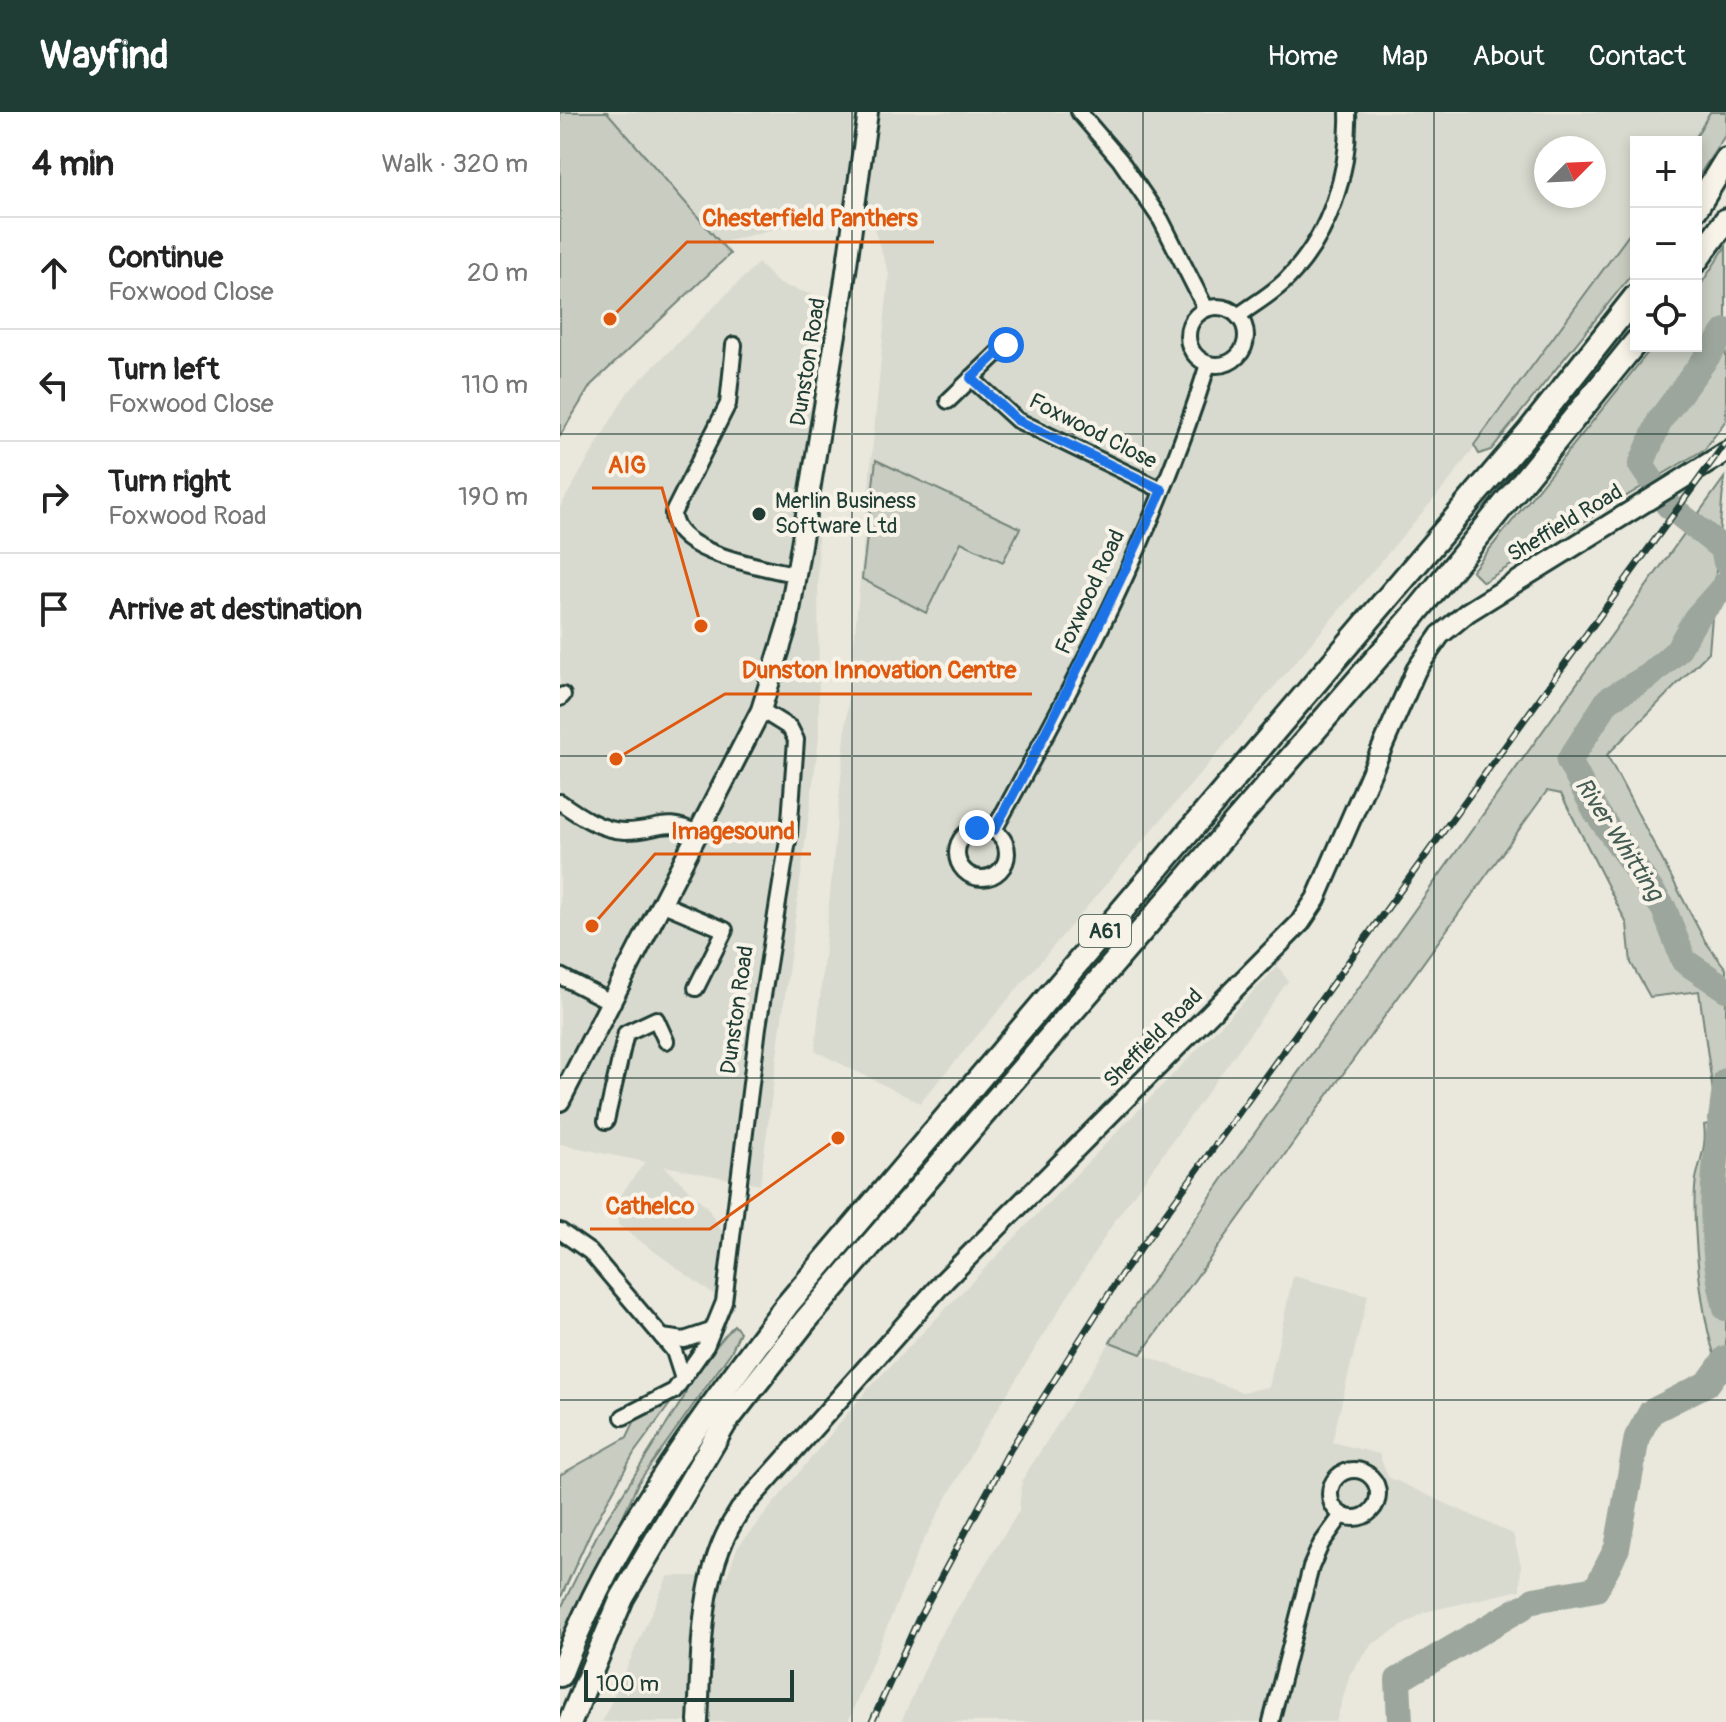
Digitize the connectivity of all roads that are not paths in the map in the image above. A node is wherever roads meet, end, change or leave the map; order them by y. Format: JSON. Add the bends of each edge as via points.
{"nodes":[{"id":1,"x":868,"y":112,"type":"edge"},
{"id":2,"x":1079,"y":112,"type":"edge"},
{"id":3,"x":1348,"y":112,"type":"edge"},
{"id":4,"x":1726,"y":160,"type":"edge"},
{"id":5,"x":1697,"y":208,"type":"edge"},
{"id":6,"x":1726,"y":220,"type":"edge"},
{"id":7,"x":1702,"y":253,"type":"edge"},
{"id":8,"x":1630,"y":304,"type":"edge"},
{"id":9,"x":1206,"y":309,"type":"junction"},
{"id":10,"x":1238,"y":316,"type":"junction"},
{"id":11,"x":734,"y":345,"type":"dead end"},
{"id":12,"x":1006,"y":345,"type":"dead end"},
{"id":13,"x":1630,"y":349,"type":"edge"},
{"id":14,"x":1208,"y":364,"type":"junction"},
{"id":15,"x":971,"y":378,"type":"junction"},
{"id":16,"x":948,"y":401,"type":"dead end"},
{"id":17,"x":1726,"y":452,"type":"edge"},
{"id":18,"x":1162,"y":490,"type":"junction"},
{"id":19,"x":797,"y":575,"type":"junction"},
{"id":20,"x":761,"y":710,"type":"junction"},
{"id":21,"x":560,"y":802,"type":"edge"},
{"id":22,"x":994,"y":830,"type":"dead end"},
{"id":23,"x":700,"y":834,"type":"junction"},
{"id":24,"x":661,"y":903,"type":"junction"},
{"id":25,"x":560,"y":976,"type":"edge"},
{"id":26,"x":696,"y":988,"type":"dead end"},
{"id":27,"x":605,"y":1009,"type":"junction"},
{"id":28,"x":626,"y":1033,"type":"junction"},
{"id":29,"x":666,"y":1041,"type":"dead end"},
{"id":30,"x":560,"y":1101,"type":"edge"},
{"id":31,"x":606,"y":1121,"type":"dead end"},
{"id":32,"x":560,"y":1231,"type":"edge"},
{"id":33,"x":711,"y":1331,"type":"junction"},
{"id":34,"x":661,"y":1336,"type":"junction"},
{"id":35,"x":683,"y":1379,"type":"junction"},
{"id":36,"x":623,"y":1417,"type":"dead end"},
{"id":37,"x":1342,"y":1515,"type":"dead end"},
{"id":38,"x":560,"y":1675,"type":"edge"},
{"id":39,"x":570,"y":1722,"type":"edge"},
{"id":40,"x":698,"y":1722,"type":"edge"},
{"id":41,"x":1271,"y":1722,"type":"edge"}],
"edges":[{"from":1,"to":19,"type":"main road","name":"Dunston Road"},
{"from":2,"to":9,"type":"street","via":[[1161,220]]},
{"from":3,"to":10,"type":"street","via":[[1349,139],[1334,206],[1287,279]]},
{"from":4,"to":5,"type":"highway"},
{"from":6,"to":7,"type":"highway"},
{"from":8,"to":38,"type":"highway","number":"A61","via":[[1530,430],[787,1305],[695,1425],[601,1585]]},
{"from":9,"to":10,"type":"street","via":[[1223,308]]},
{"from":9,"to":14,"type":"street","via":[[1192,322],[1189,342]]},
{"from":10,"to":14,"type":"street","via":[[1246,337],[1241,353],[1226,364]]},
{"from":11,"to":19,"type":"street","via":[[728,404],[673,520],[681,535],[698,547]]},
{"from":12,"to":15,"type":"street"},
{"from":13,"to":39,"type":"highway","number":"A61","via":[[1415,614],[805,1321],[734,1412],[622,1598]]},
{"from":14,"to":18,"type":"street","name":"Foxwood Road"},
{"from":15,"to":16,"type":"street"},
{"from":15,"to":18,"type":"street","name":"Foxwood Close","via":[[1017,420]]},
{"from":17,"to":40,"type":"main road","name":"Sheffield Road","via":[[1506,587],[1440,635],[1416,670],[1316,899],[1300,923],[945,1280],[740,1510],[725,1533],[708,1587]]},
{"from":18,"to":22,"type":"street","name":"Foxwood Road","via":[[1108,611]]},
{"from":19,"to":20,"type":"main road","name":"Dunston Road"},
{"from":20,"to":23,"type":"main road","name":"Dunston Road"},
{"from":20,"to":33,"type":"street","name":"Dunston Road","via":[[790,728],[796,740],[789,834],[758,1027],[729,1270],[720,1319]]},
{"from":21,"to":23,"type":"street","via":[[586,820],[623,831],[676,823]]},
{"from":23,"to":24,"type":"main road","name":"Dunston Road"},
{"from":24,"to":26,"type":"street","via":[[725,930]]},
{"from":24,"to":27,"type":"main road","name":"Dunston Road"},
{"from":25,"to":27,"type":"street"},
{"from":27,"to":28,"type":"street"},
{"from":27,"to":30,"type":"main road","name":"Dunston Road"},
{"from":28,"to":29,"type":"street","via":[[656,1019]]},
{"from":28,"to":31,"type":"street"},
{"from":32,"to":34,"type":"street","via":[[590,1252]]},
{"from":33,"to":34,"type":"street","via":[[684,1340]]},
{"from":33,"to":35,"type":"street","name":"Dunston Road"},
{"from":34,"to":35,"type":"street","via":[[680,1361]]},
{"from":35,"to":36,"type":"street","name":"Dunston Road","via":[[674,1391]]},
{"from":37,"to":41,"type":"street","via":[[1311,1567]]}]}
